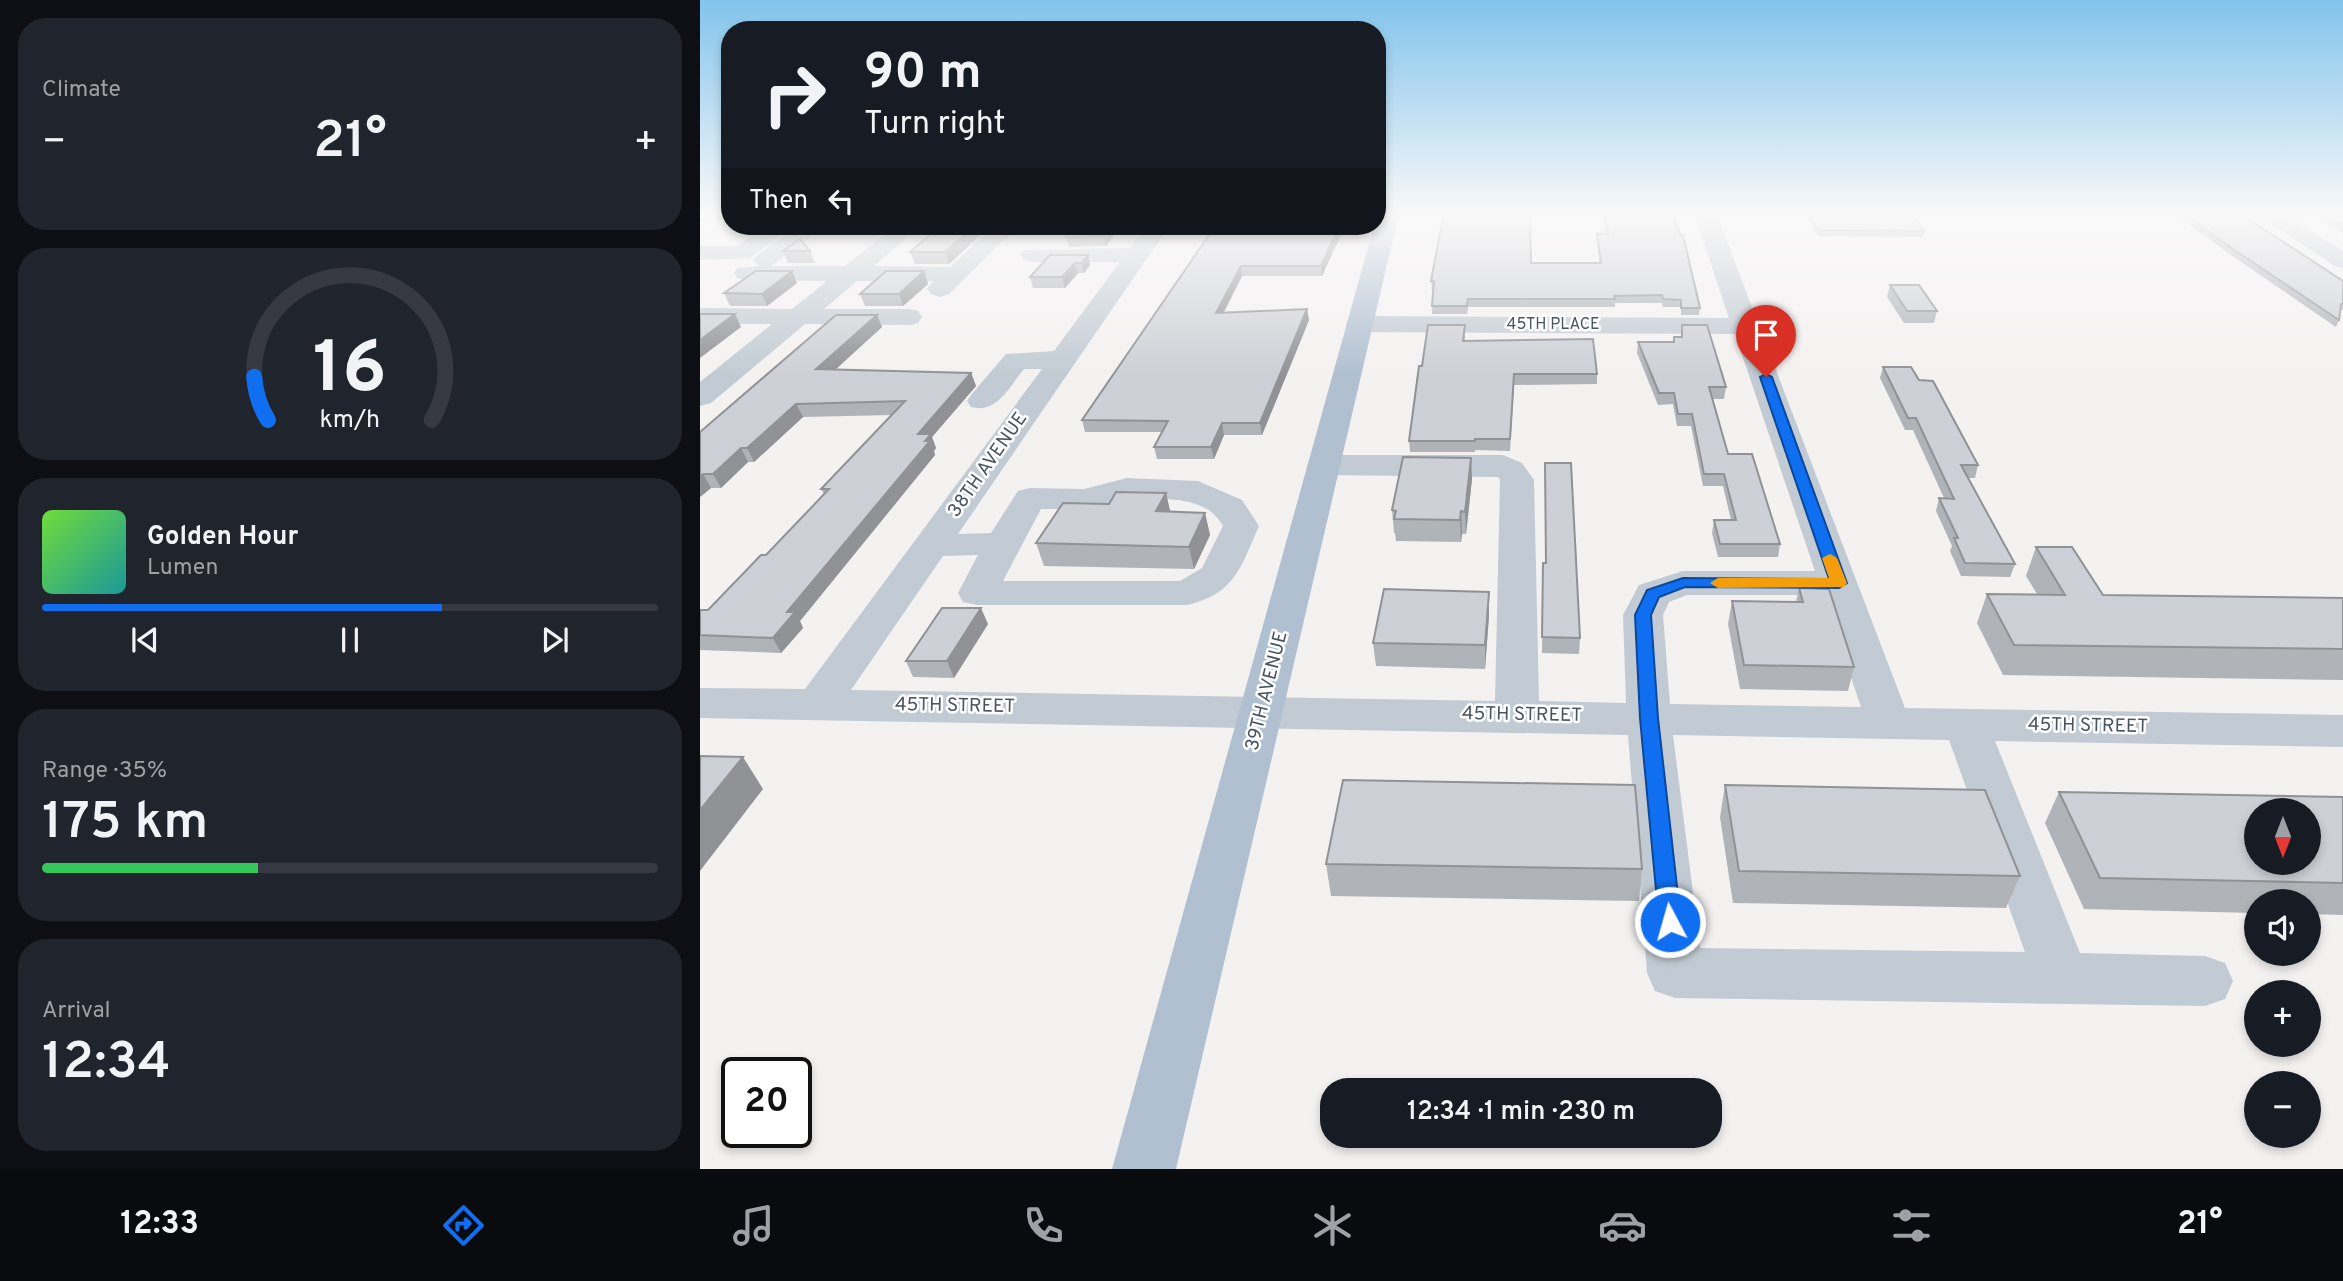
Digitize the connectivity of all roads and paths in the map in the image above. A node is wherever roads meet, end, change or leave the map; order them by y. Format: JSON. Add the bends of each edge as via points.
{"nodes":[{"id":1,"x":751,"y":268,"type":"edge"},
{"id":2,"x":858,"y":268,"type":"edge"},
{"id":3,"x":963,"y":268,"type":"edge"},
{"id":4,"x":1129,"y":268,"type":"edge"},
{"id":5,"x":1374,"y":268,"type":"edge"},
{"id":6,"x":1725,"y":268,"type":"edge"},
{"id":7,"x":851,"y":273,"type":"junction"},
{"id":8,"x":700,"y":316,"type":"edge"},
{"id":9,"x":798,"y":316,"type":"junction"},
{"id":10,"x":1359,"y":324,"type":"junction"},
{"id":11,"x":1747,"y":326,"type":"junction"},
{"id":12,"x":889,"y":335,"type":"dead end"},
{"id":13,"x":700,"y":341,"type":"edge"},
{"id":14,"x":769,"y":341,"type":"junction"},
{"id":15,"x":1062,"y":360,"type":"junction"},
{"id":16,"x":700,"y":368,"type":"edge"},
{"id":17,"x":735,"y":368,"type":"junction"},
{"id":18,"x":700,"y":397,"type":"edge"},
{"id":19,"x":1033,"y":402,"type":"junction"},
{"id":20,"x":1324,"y":465,"type":"junction"},
{"id":21,"x":1003,"y":544,"type":"junction"},
{"id":22,"x":932,"y":545,"type":"junction"},
{"id":23,"x":1839,"y":583,"type":"junction"},
{"id":24,"x":700,"y":703,"type":"edge"},
{"id":25,"x":818,"y":704,"type":"junction"},
{"id":26,"x":1262,"y":710,"type":"junction"},
{"id":27,"x":1517,"y":715,"type":"junction"},
{"id":28,"x":1649,"y":718,"type":"junction"},
{"id":29,"x":1888,"y":722,"type":"junction"},
{"id":30,"x":1966,"y":724,"type":"junction"},
{"id":31,"x":2343,"y":731,"type":"edge"},
{"id":32,"x":2062,"y":978,"type":"junction"},
{"id":33,"x":2205,"y":981,"type":"dead end"},
{"id":34,"x":1144,"y":1169,"type":"edge"}],
"edges":[{"from":1,"to":7,"type":"street","via":[[746,273]]},
{"from":2,"to":7,"type":"street"},
{"from":3,"to":7,"type":"street","via":[[948,282]]},
{"from":4,"to":15,"type":"street","name":"38TH AVENUE"},
{"from":5,"to":10,"type":"main road","name":"39TH AVENUE"},
{"from":6,"to":11,"type":"street"},
{"from":7,"to":9,"type":"street"},
{"from":8,"to":9,"type":"street"},
{"from":9,"to":12,"type":"street","via":[[909,317]]},
{"from":9,"to":14,"type":"street"},
{"from":10,"to":11,"type":"street","name":"45TH PLACE"},
{"from":10,"to":20,"type":"main road","name":"39TH AVENUE"},
{"from":11,"to":23,"type":"street"},
{"from":13,"to":14,"type":"street"},
{"from":14,"to":17,"type":"street"},
{"from":15,"to":19,"type":"street","name":"38TH AVENUE"},
{"from":15,"to":19,"type":"street","via":[[1016,360],[982,401]]},
{"from":16,"to":17,"type":"street"},
{"from":17,"to":18,"type":"street"},
{"from":19,"to":22,"type":"street","name":"38TH AVENUE"},
{"from":20,"to":26,"type":"main road","name":"39TH AVENUE"},
{"from":20,"to":27,"type":"street","via":[[1503,465],[1510,470],[1517,480]]},
{"from":21,"to":21,"type":"street","via":[[977,593],[1188,593],[1218,575],[1241,526],[1230,507],[1198,491],[1127,488],[1084,499],[1030,498]]},
{"from":21,"to":22,"type":"street"},
{"from":22,"to":25,"type":"street","name":"38TH AVENUE"},
{"from":23,"to":28,"type":"street","via":[[1683,583],[1653,594],[1643,615]]},
{"from":23,"to":29,"type":"street"},
{"from":24,"to":25,"type":"street","name":"45TH STREET"},
{"from":25,"to":26,"type":"street","name":"45TH STREET"},
{"from":26,"to":27,"type":"street","name":"45TH STREET"},
{"from":26,"to":34,"type":"main road","name":"39TH AVENUE"},
{"from":27,"to":28,"type":"street","name":"45TH STREET"},
{"from":28,"to":29,"type":"street","name":"45TH STREET"},
{"from":28,"to":32,"type":"street","via":[[1675,973]]},
{"from":29,"to":30,"type":"street","name":"45TH STREET"},
{"from":30,"to":31,"type":"street","name":"45TH STREET"},
{"from":30,"to":32,"type":"street"},
{"from":32,"to":33,"type":"street"}]}
